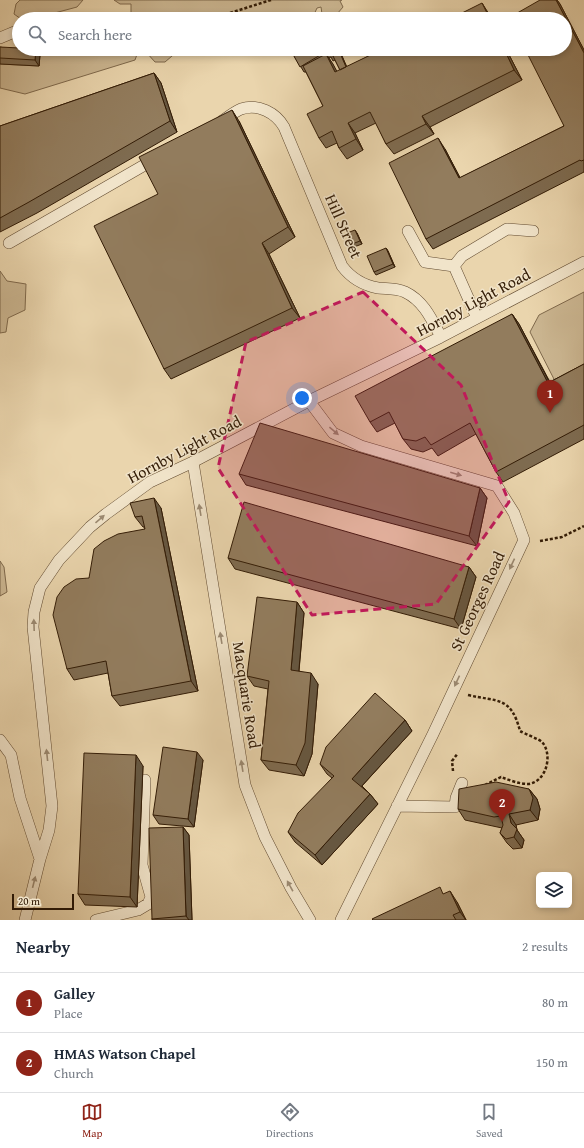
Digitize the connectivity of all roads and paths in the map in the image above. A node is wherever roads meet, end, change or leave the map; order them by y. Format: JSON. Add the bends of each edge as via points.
{"nodes":[{"id":1,"x":271,"y":0,"type":"edge"},
{"id":2,"x":233,"y":12,"type":"edge"},
{"id":3,"x":12,"y":33,"type":"edge"},
{"id":4,"x":0,"y":38,"type":"edge"},
{"id":5,"x":214,"y":125,"type":"edge"},
{"id":6,"x":167,"y":152,"type":"edge"},
{"id":7,"x":408,"y":231,"type":"dead end"},
{"id":8,"x":533,"y":231,"type":"dead end"},
{"id":9,"x":9,"y":243,"type":"dead end"},
{"id":10,"x":584,"y":262,"type":"edge"},
{"id":11,"x":454,"y":266,"type":"junction"},
{"id":12,"x":477,"y":318,"type":"junction"},
{"id":13,"x":441,"y":337,"type":"junction"},
{"id":14,"x":309,"y":401,"type":"junction"},
{"id":15,"x":193,"y":462,"type":"junction"},
{"id":16,"x":465,"y":694,"type":"dead end"},
{"id":17,"x":0,"y":740,"type":"edge"},
{"id":18,"x":458,"y":752,"type":"dead end"},
{"id":19,"x":145,"y":780,"type":"dead end"},
{"id":20,"x":462,"y":783,"type":"junction"},
{"id":21,"x":397,"y":806,"type":"junction"},
{"id":22,"x":40,"y":859,"type":"junction"},
{"id":23,"x":25,"y":920,"type":"edge"},
{"id":24,"x":96,"y":920,"type":"edge"},
{"id":25,"x":310,"y":920,"type":"edge"},
{"id":26,"x":341,"y":920,"type":"edge"}],
"edges":[{"from":1,"to":2,"type":"path"},
{"from":3,"to":4,"type":"lane"},
{"from":5,"to":13,"type":"lane","name":"Hill Street","via":[[251,107],[262,109],[280,119],[342,266],[357,281],[406,292],[416,299],[430,315]]},
{"from":6,"to":9,"type":"lane"},
{"from":7,"to":11,"type":"lane","via":[[425,262]]},
{"from":8,"to":11,"type":"lane","via":[[507,229],[462,256]]},
{"from":10,"to":12,"type":"lane","name":"Hornby Light Road"},
{"from":11,"to":12,"type":"lane"},
{"from":12,"to":13,"type":"lane","name":"Hornby Light Road"},
{"from":13,"to":14,"type":"lane","name":"Hornby Light Road"},
{"from":14,"to":15,"type":"lane","name":"Hornby Light Road"},
{"from":14,"to":21,"type":"lane","name":"St Georges Road","one_way":true,"via":[[333,433],[361,446],[497,486],[514,513],[524,540]]},
{"from":22,"to":15,"type":"lane","name":"Hornby Light Road","one_way":true,"via":[[49,830],[52,806],[33,627],[40,588],[59,560],[90,527],[150,482]]},
{"from":25,"to":15,"type":"lane","name":"Macquarie Road","one_way":true,"via":[[265,837],[245,785]]},
{"from":16,"to":20,"type":"path","via":[[495,699],[503,703],[513,711],[520,731],[541,740],[548,756],[546,770],[536,781],[528,784],[501,777],[480,789]]},
{"from":17,"to":22,"type":"lane","via":[[11,755],[20,798]]},
{"from":18,"to":20,"type":"path","via":[[452,761],[452,770],[458,782]]},
{"from":19,"to":24,"type":"lane","via":[[142,865],[151,897],[148,904],[138,910]]},
{"from":20,"to":21,"type":"lane","via":[[455,807]]},
{"from":21,"to":26,"type":"lane","name":"St Georges Road"},
{"from":23,"to":22,"type":"lane","name":"Hornby Light Road","one_way":true}]}
